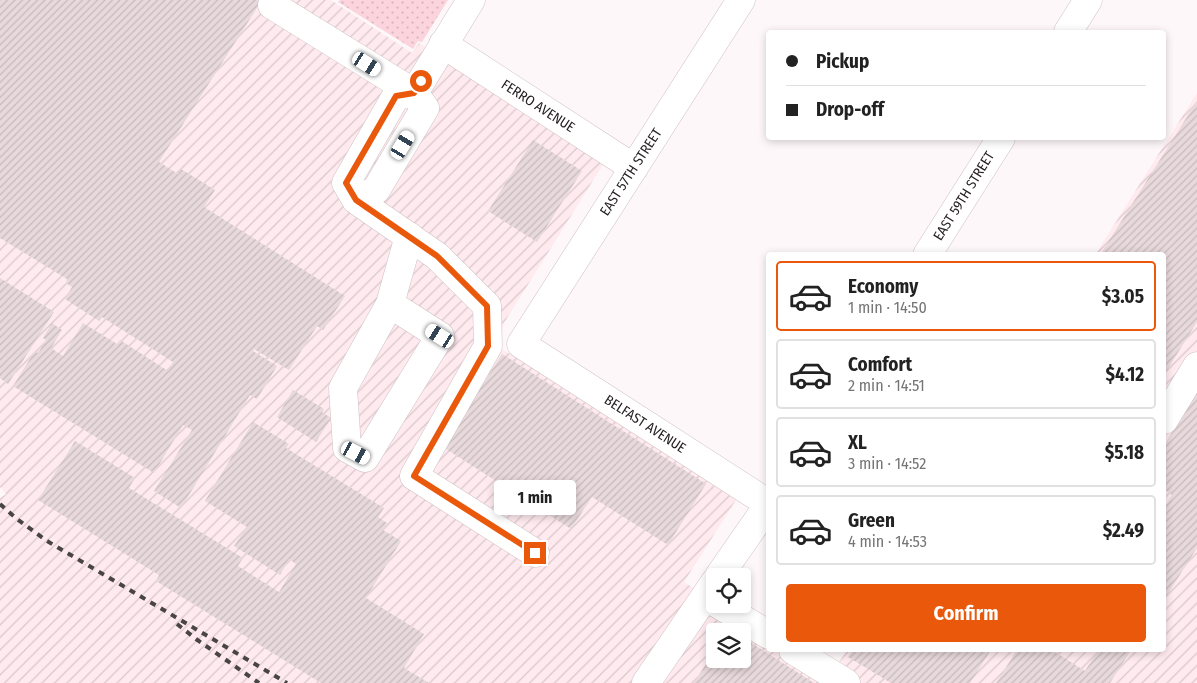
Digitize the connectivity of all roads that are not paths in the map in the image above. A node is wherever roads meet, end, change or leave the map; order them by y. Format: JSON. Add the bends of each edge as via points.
{"nodes":[{"id":1,"x":276,"y":0,"type":"edge"},
{"id":2,"x":471,"y":0,"type":"edge"},
{"id":3,"x":741,"y":0,"type":"edge"},
{"id":4,"x":1088,"y":0,"type":"edge"},
{"id":5,"x":1069,"y":30,"type":"edge"},
{"id":6,"x":443,"y":44,"type":"junction"},
{"id":7,"x":414,"y":93,"type":"junction"},
{"id":8,"x":1000,"y":140,"type":"edge"},
{"id":9,"x":634,"y":168,"type":"junction"},
{"id":10,"x":409,"y":236,"type":"junction"},
{"id":11,"x":928,"y":252,"type":"edge"},
{"id":12,"x":390,"y":304,"type":"junction"},
{"id":13,"x":521,"y":344,"type":"joint"},
{"id":14,"x":1197,"y":366,"type":"edge"},
{"id":15,"x":1166,"y":417,"type":"edge"},
{"id":16,"x":766,"y":502,"type":"edge"},
{"id":17,"x":766,"y":509,"type":"edge"},
{"id":18,"x":535,"y":553,"type":"dead end"},
{"id":19,"x":729,"y":568,"type":"edge"},
{"id":20,"x":706,"y":603,"type":"edge"},
{"id":21,"x":741,"y":613,"type":"edge"},
{"id":22,"x":766,"y":633,"type":"edge"},
{"id":23,"x":796,"y":652,"type":"edge"},
{"id":24,"x":646,"y":683,"type":"edge"},
{"id":25,"x":846,"y":683,"type":"edge"}],
"edges":[{"from":1,"to":7,"type":"street","via":[[272,6]]},
{"from":2,"to":6,"type":"street"},
{"from":3,"to":9,"type":"street","name":"EAST 57TH STREET"},
{"from":4,"to":5,"type":"street"},
{"from":6,"to":7,"type":"street"},
{"from":6,"to":9,"type":"street","name":"FERRO AVENUE"},
{"from":7,"to":10,"type":"street","via":[[396,96],[346,183],[356,200]]},
{"from":8,"to":11,"type":"street","name":"EAST 59TH STREET"},
{"from":9,"to":13,"type":"street","name":"EAST 57TH STREET"},
{"from":10,"to":12,"type":"street"},
{"from":10,"to":18,"type":"street","via":[[437,256],[487,306],[488,346],[414,476]]},
{"from":12,"to":12,"type":"street","via":[[343,388],[347,448],[365,458],[440,336]]},
{"from":13,"to":16,"type":"street","name":"BELFAST AVENUE"},
{"from":14,"to":15,"type":"street"},
{"from":17,"to":19,"type":"street"},
{"from":20,"to":24,"type":"street"},
{"from":21,"to":22,"type":"street"},
{"from":23,"to":25,"type":"street"}]}
